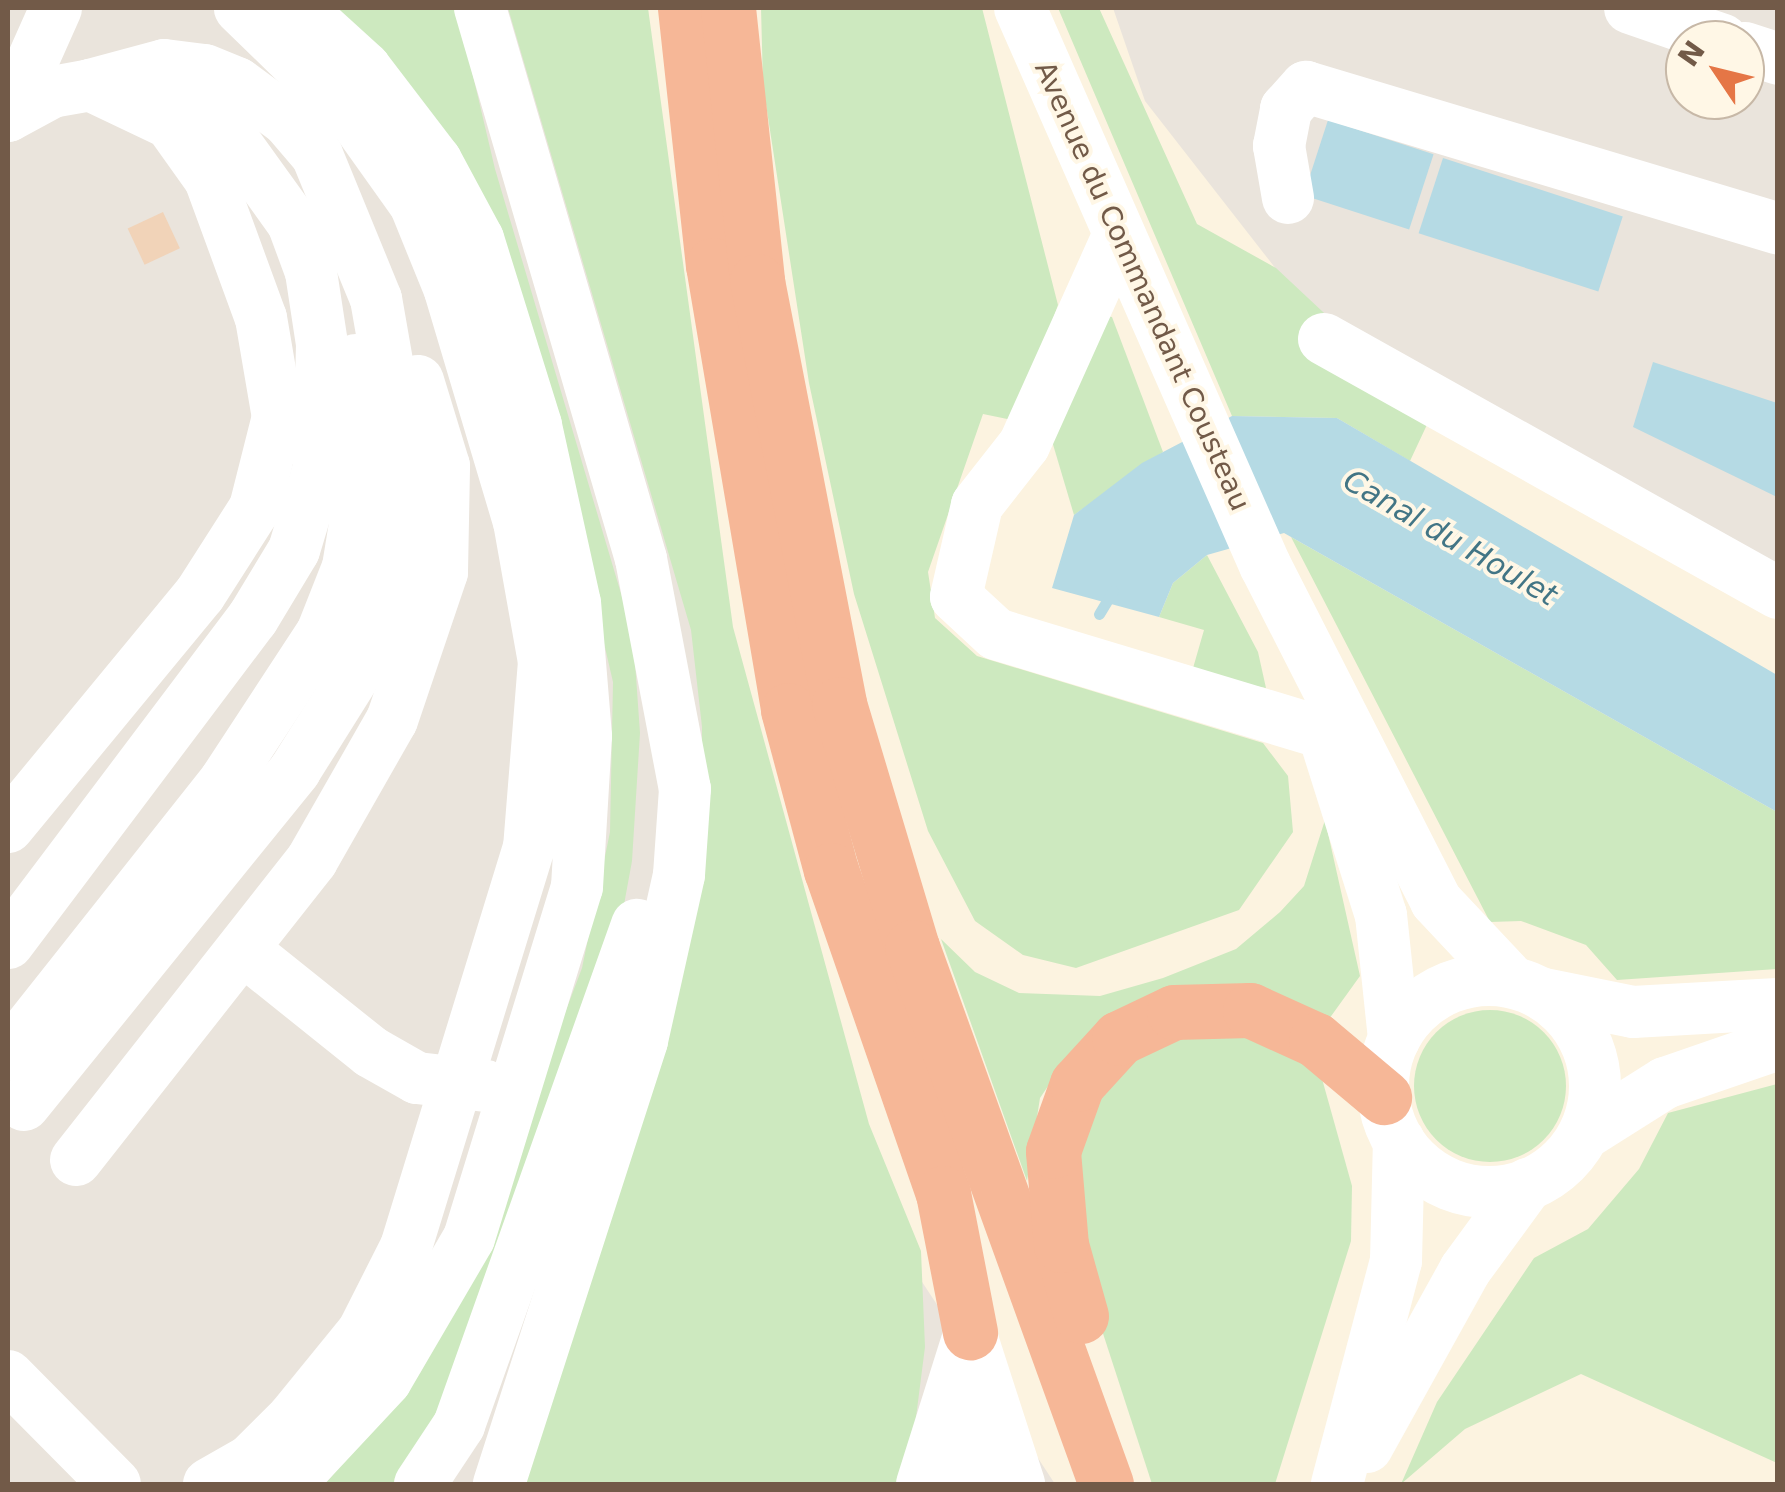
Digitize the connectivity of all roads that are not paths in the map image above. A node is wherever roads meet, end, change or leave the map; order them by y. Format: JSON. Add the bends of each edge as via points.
{"nodes":[{"id":1,"x":56,"y":8,"type":"edge"},
{"id":2,"x":240,"y":8,"type":"edge"},
{"id":3,"x":299,"y":8,"type":"edge"},
{"id":4,"x":480,"y":8,"type":"edge"},
{"id":5,"x":685,"y":8,"type":"edge"},
{"id":6,"x":728,"y":8,"type":"edge"},
{"id":7,"x":1020,"y":8,"type":"edge"},
{"id":8,"x":90,"y":84,"type":"junction"},
{"id":9,"x":8,"y":116,"type":"edge"},
{"id":10,"x":1288,"y":198,"type":"dead end"},
{"id":11,"x":293,"y":223,"type":"junction"},
{"id":12,"x":1778,"y":229,"type":"edge"},
{"id":13,"x":1119,"y":234,"type":"junction"},
{"id":14,"x":376,"y":299,"type":"junction"},
{"id":15,"x":1324,"y":339,"type":"dead end"},
{"id":16,"x":1265,"y":565,"type":"junction"},
{"id":17,"x":1778,"y":593,"type":"edge"},
{"id":18,"x":666,"y":661,"type":"junction"},
{"id":19,"x":1323,"y":733,"type":"junction"},
{"id":20,"x":8,"y":828,"type":"edge"},
{"id":21,"x":8,"y":943,"type":"edge"},
{"id":22,"x":245,"y":951,"type":"junction"},
{"id":23,"x":1528,"y":988,"type":"junction"},
{"id":24,"x":1778,"y":1004,"type":"edge"},
{"id":25,"x":1394,"y":1040,"type":"junction"},
{"id":26,"x":1778,"y":1044,"type":"edge"},
{"id":27,"x":8,"y":1055,"type":"edge"},
{"id":28,"x":451,"y":1082,"type":"junction"},
{"id":29,"x":514,"y":1092,"type":"junction"},
{"id":30,"x":24,"y":1104,"type":"dead end"},
{"id":31,"x":1391,"y":1119,"type":"junction"},
{"id":32,"x":1584,"y":1134,"type":"junction"},
{"id":33,"x":76,"y":1160,"type":"dead end"},
{"id":34,"x":1528,"y":1184,"type":"junction"},
{"id":35,"x":970,"y":1332,"type":"junction"},
{"id":36,"x":8,"y":1376,"type":"edge"},
{"id":37,"x":992,"y":1405,"type":"junction"},
{"id":38,"x":115,"y":1484,"type":"edge"},
{"id":39,"x":209,"y":1484,"type":"edge"},
{"id":40,"x":289,"y":1484,"type":"edge"},
{"id":41,"x":420,"y":1484,"type":"edge"},
{"id":42,"x":499,"y":1484,"type":"edge"},
{"id":43,"x":922,"y":1484,"type":"edge"},
{"id":44,"x":973,"y":1484,"type":"edge"},
{"id":45,"x":1018,"y":1484,"type":"edge"},
{"id":46,"x":1106,"y":1484,"type":"edge"},
{"id":47,"x":1138,"y":1484,"type":"edge"},
{"id":48,"x":1337,"y":1484,"type":"edge"},
{"id":49,"x":1350,"y":1484,"type":"edge"}],
"edges":[{"from":1,"to":9,"type":"street"},
{"from":2,"to":28,"type":"street","via":[[356,121],[415,204],[450,290],[520,522],[544,662],[540,759],[529,848]]},
{"from":3,"to":29,"type":"street","via":[[377,84],[436,161],[478,239],[536,425],[575,603],[586,736],[577,887]]},
{"from":4,"to":18,"type":"street"},
{"from":5,"to":35,"type":"highway","via":[[703,200],[788,710],[831,870],[938,1180]]},
{"from":6,"to":46,"type":"highway","via":[[757,281],[840,704],[912,947]]},
{"from":7,"to":13,"type":"street","name":"Avenue du Commandant Cousteau"},
{"from":8,"to":9,"type":"street","via":[[52,92]]},
{"from":8,"to":11,"type":"street","via":[[146,82],[195,107],[257,164]]},
{"from":8,"to":14,"type":"street","via":[[164,65],[204,70],[236,83],[287,120],[317,155]]},
{"from":8,"to":20,"type":"street","via":[[170,123],[210,179],[276,373],[276,446],[254,508],[200,594]]},
{"from":10,"to":12,"type":"street","via":[[1279,146],[1286,109],[1306,87]]},
{"from":11,"to":21,"type":"street","via":[[311,272],[327,393],[319,467],[294,550],[253,618]]},
{"from":11,"to":27,"type":"street","via":[[330,285],[365,402],[348,567],[322,633],[272,716]]},
{"from":13,"to":16,"type":"street","name":"Avenue du Commandant Cousteau"},
{"from":13,"to":19,"type":"street","via":[[1024,445],[976,505],[956,597],[996,634]]},
{"from":14,"to":22,"type":"street","via":[[428,400],[444,466],[442,572],[392,720],[312,860]]},
{"from":14,"to":30,"type":"street","via":[[404,459],[386,607],[294,770]]},
{"from":15,"to":17,"type":"street"},
{"from":16,"to":19,"type":"street","name":"Avenue du Commandant Cousteau"},
{"from":16,"to":23,"type":"street","name":"Avenue du Commandant Cousteau","via":[[1436,900]]},
{"from":18,"to":41,"type":"street","via":[[650,858],[632,944],[459,1425]]},
{"from":18,"to":42,"type":"street","via":[[685,790],[674,903],[616,1134]]},
{"from":19,"to":25,"type":"street","name":"Avenue du Commandant Cousteau","via":[[1381,916]]},
{"from":22,"to":28,"type":"street","via":[[371,1052],[417,1078]]},
{"from":22,"to":33,"type":"street"},
{"from":23,"to":24,"type":"street","via":[[1633,1012]]},
{"from":23,"to":25,"type":"street","via":[[1443,990],[1414,1010]]},
{"from":23,"to":32,"type":"street","via":[[1577,1025],[1592,1056],[1594,1102]]},
{"from":25,"to":31,"type":"street"},
{"from":26,"to":32,"type":"street","via":[[1665,1082]]},
{"from":28,"to":29,"type":"street"},
{"from":28,"to":39,"type":"street","via":[[419,1210],[363,1332],[251,1460]]},
{"from":29,"to":40,"type":"street","via":[[469,1238],[421,1326],[386,1380]]},
{"from":31,"to":34,"type":"street","via":[[1421,1167],[1461,1188]]},
{"from":31,"to":47,"type":"highway","via":[[1301,1030],[1232,1007],[1156,1018],[1119,1038],[1077,1084],[1053,1151],[1061,1244]]},
{"from":31,"to":48,"type":"street","via":[[1398,1250]]},
{"from":32,"to":34,"type":"street","via":[[1557,1168]]},
{"from":34,"to":49,"type":"street","via":[[1428,1330]]},
{"from":35,"to":37,"type":"street"},
{"from":35,"to":43,"type":"street"},
{"from":36,"to":38,"type":"street"},
{"from":37,"to":44,"type":"street"},
{"from":37,"to":45,"type":"street"}]}
